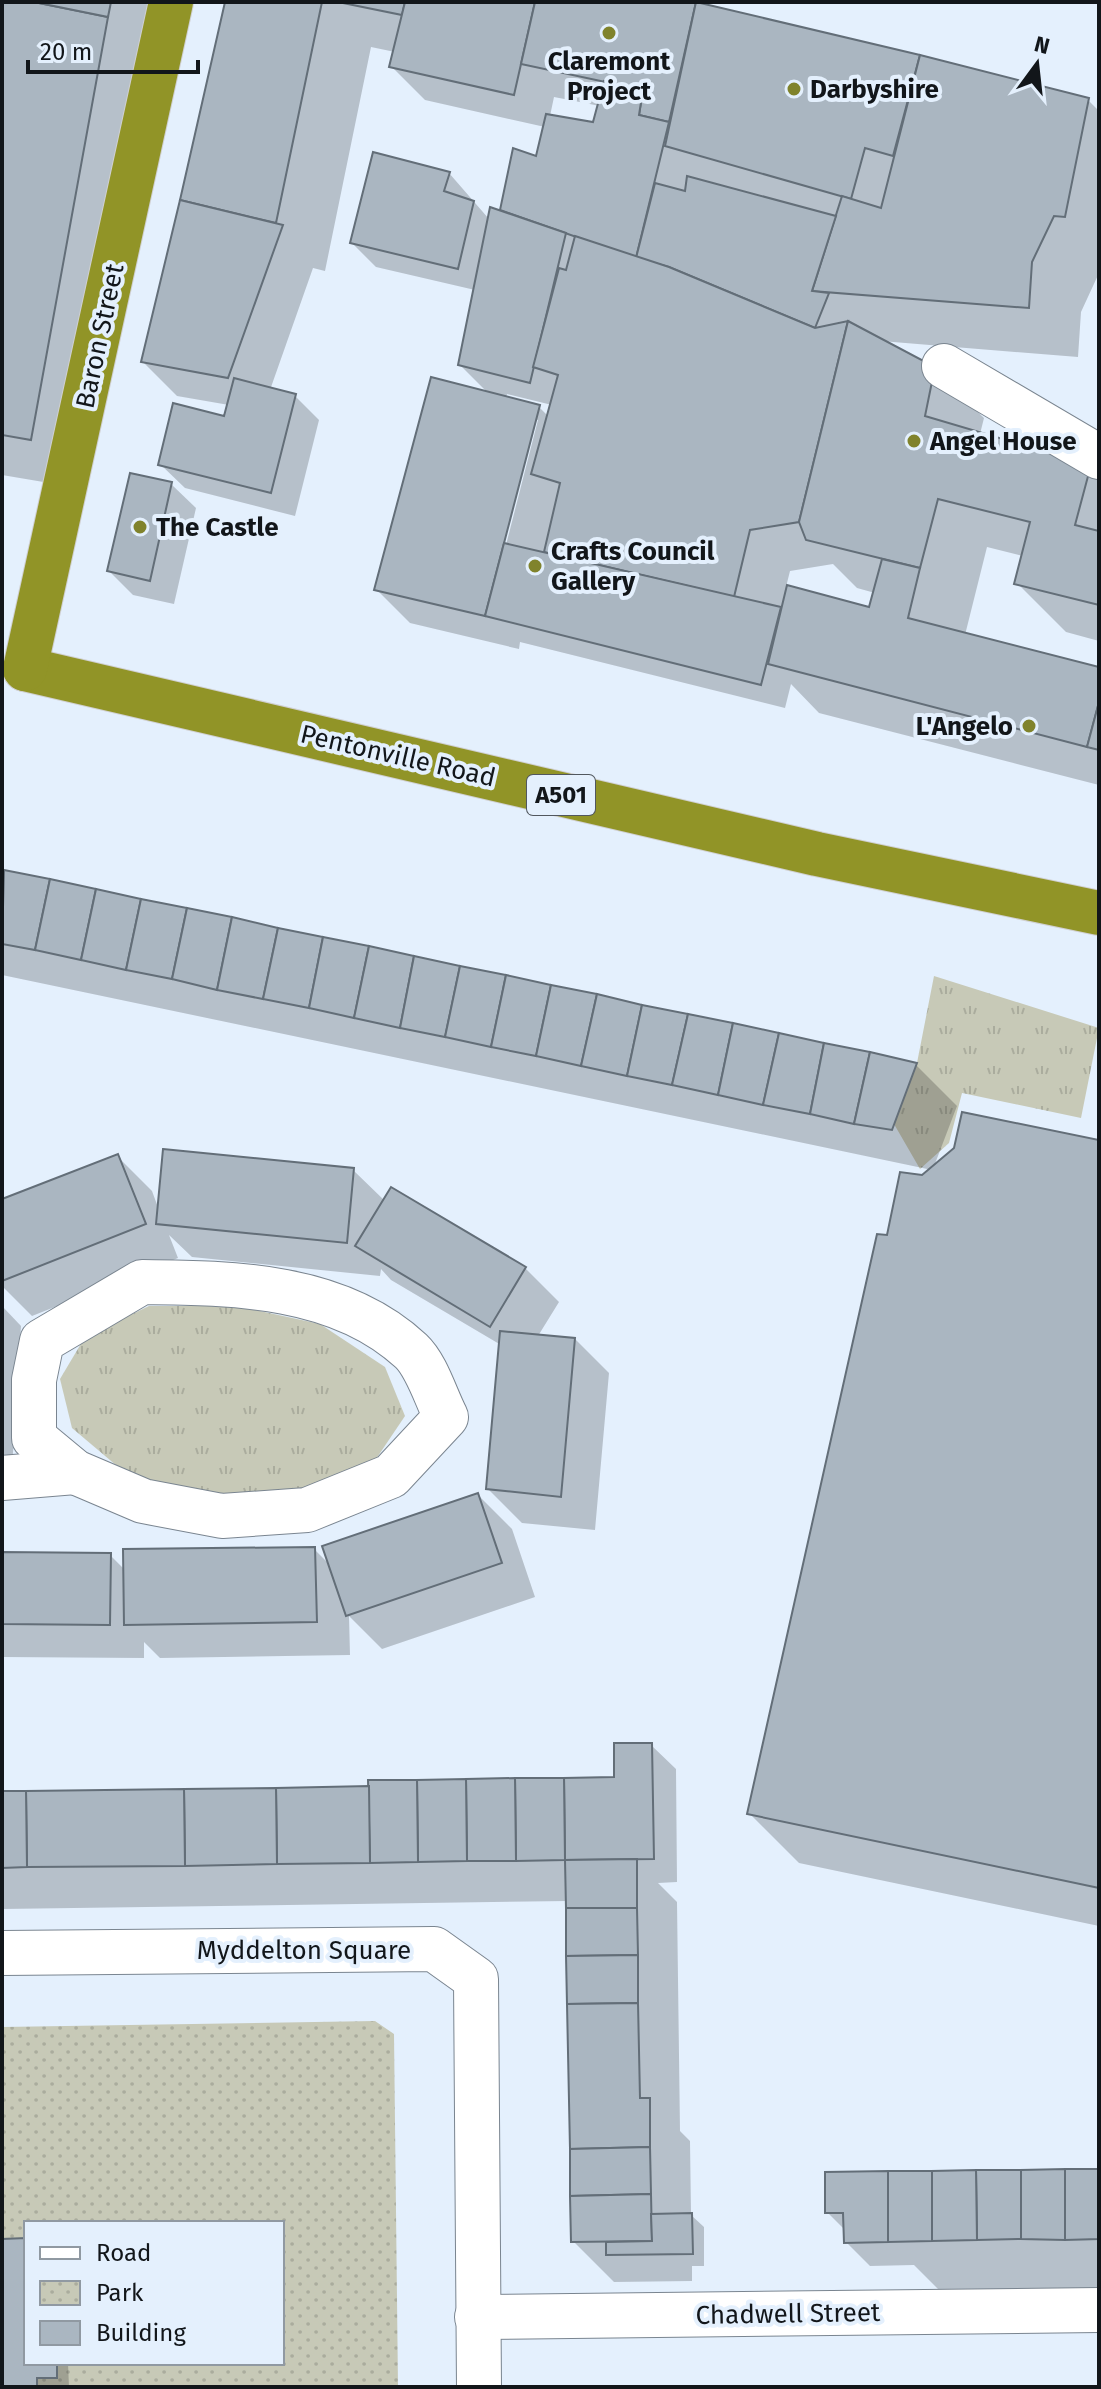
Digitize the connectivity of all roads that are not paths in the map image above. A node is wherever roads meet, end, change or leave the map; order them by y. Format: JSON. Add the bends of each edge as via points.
{"nodes":[{"id":1,"x":171,"y":2,"type":"edge"},
{"id":2,"x":944,"y":366,"type":"dead end"},
{"id":3,"x":1099,"y":457,"type":"edge"},
{"id":4,"x":2,"y":619,"type":"edge"},
{"id":5,"x":14,"y":678,"type":"edge"},
{"id":6,"x":1099,"y":913,"type":"edge"},
{"id":7,"x":75,"y":1472,"type":"junction"},
{"id":8,"x":2,"y":1478,"type":"edge"},
{"id":9,"x":2,"y":1953,"type":"edge"},
{"id":10,"x":1099,"y":2310,"type":"edge"},
{"id":11,"x":477,"y":2317,"type":"junction"},
{"id":12,"x":479,"y":2387,"type":"edge"}],
"edges":[{"from":1,"to":5,"type":"highway","name":"Baron Street"},
{"from":2,"to":3,"type":"street"},
{"from":4,"to":5,"type":"highway"},
{"from":5,"to":6,"type":"highway","name":"Pentonville Road","number":"A501"},
{"from":7,"to":7,"type":"street","via":[[143,1501],[222,1516],[307,1510],[391,1476],[446,1417],[413,1353],[346,1307],[240,1283],[142,1282],[42,1341],[34,1380],[34,1438]]},
{"from":7,"to":8,"type":"street"},
{"from":9,"to":11,"type":"street","name":"Myddelton Square","via":[[434,1949],[476,1979]]},
{"from":10,"to":11,"type":"street","name":"Chadwell Street"},
{"from":11,"to":12,"type":"street","name":"Myddelton Square"}]}
